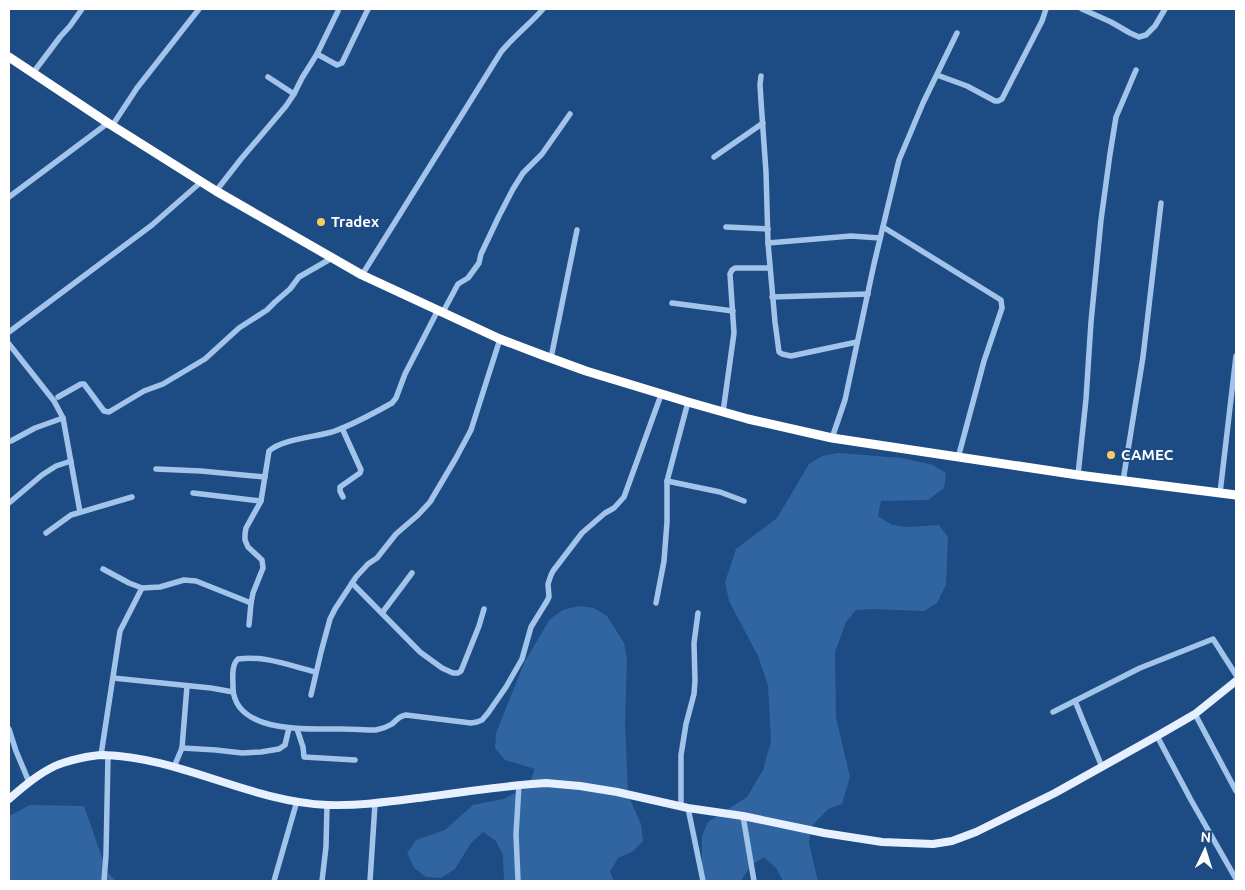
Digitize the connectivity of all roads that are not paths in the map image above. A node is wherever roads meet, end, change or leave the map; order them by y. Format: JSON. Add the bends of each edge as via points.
{"nodes":[{"id":1,"x":82,"y":9,"type":"edge"},
{"id":2,"x":199,"y":9,"type":"edge"},
{"id":3,"x":368,"y":9,"type":"edge"},
{"id":4,"x":544,"y":9,"type":"edge"},
{"id":5,"x":1046,"y":9,"type":"edge"},
{"id":6,"x":1082,"y":9,"type":"edge"},
{"id":7,"x":1165,"y":9,"type":"edge"},
{"id":8,"x":338,"y":11,"type":"dead end"},
{"id":9,"x":957,"y":33,"type":"dead end"},
{"id":10,"x":317,"y":54,"type":"junction"},
{"id":11,"x":9,"y":57,"type":"edge"},
{"id":12,"x":1136,"y":70,"type":"dead end"},
{"id":13,"x":33,"y":73,"type":"junction"},
{"id":14,"x":937,"y":74,"type":"junction"},
{"id":15,"x":761,"y":76,"type":"dead end"},
{"id":16,"x":268,"y":77,"type":"dead end"},
{"id":17,"x":294,"y":94,"type":"junction"},
{"id":18,"x":570,"y":114,"type":"dead end"},
{"id":19,"x":110,"y":124,"type":"junction"},
{"id":20,"x":763,"y":124,"type":"junction"},
{"id":21,"x":714,"y":157,"type":"dead end"},
{"id":22,"x":201,"y":182,"type":"junction"},
{"id":23,"x":216,"y":191,"type":"junction"},
{"id":24,"x":9,"y":197,"type":"edge"},
{"id":25,"x":1161,"y":203,"type":"dead end"},
{"id":26,"x":726,"y":227,"type":"dead end"},
{"id":27,"x":883,"y":227,"type":"junction"},
{"id":28,"x":768,"y":229,"type":"junction"},
{"id":29,"x":578,"y":230,"type":"dead end"},
{"id":30,"x":880,"y":238,"type":"junction"},
{"id":31,"x":768,"y":244,"type":"junction"},
{"id":32,"x":332,"y":258,"type":"junction"},
{"id":33,"x":770,"y":268,"type":"junction"},
{"id":34,"x":362,"y":275,"type":"junction"},
{"id":35,"x":868,"y":294,"type":"junction"},
{"id":36,"x":772,"y":297,"type":"junction"},
{"id":37,"x":672,"y":303,"type":"dead end"},
{"id":38,"x":440,"y":311,"type":"junction"},
{"id":39,"x":733,"y":311,"type":"junction"},
{"id":40,"x":9,"y":332,"type":"edge"},
{"id":41,"x":500,"y":339,"type":"junction"},
{"id":42,"x":857,"y":342,"type":"junction"},
{"id":43,"x":9,"y":344,"type":"edge"},
{"id":44,"x":1236,"y":356,"type":"edge"},
{"id":45,"x":551,"y":358,"type":"junction"},
{"id":46,"x":661,"y":394,"type":"junction"},
{"id":47,"x":58,"y":398,"type":"dead end"},
{"id":48,"x":688,"y":402,"type":"junction"},
{"id":49,"x":723,"y":412,"type":"junction"},
{"id":50,"x":63,"y":418,"type":"junction"},
{"id":51,"x":342,"y":428,"type":"junction"},
{"id":52,"x":832,"y":438,"type":"junction"},
{"id":53,"x":12,"y":441,"type":"dead end"},
{"id":54,"x":958,"y":458,"type":"junction"},
{"id":55,"x":71,"y":460,"type":"junction"},
{"id":56,"x":156,"y":469,"type":"dead end"},
{"id":57,"x":1078,"y":475,"type":"junction"},
{"id":58,"x":265,"y":477,"type":"junction"},
{"id":59,"x":1123,"y":480,"type":"junction"},
{"id":60,"x":667,"y":481,"type":"junction"},
{"id":61,"x":193,"y":493,"type":"dead end"},
{"id":62,"x":1220,"y":493,"type":"junction"},
{"id":63,"x":1236,"y":495,"type":"edge"},
{"id":64,"x":132,"y":497,"type":"dead end"},
{"id":65,"x":343,"y":497,"type":"dead end"},
{"id":66,"x":261,"y":501,"type":"junction"},
{"id":67,"x":744,"y":501,"type":"dead end"},
{"id":68,"x":9,"y":503,"type":"edge"},
{"id":69,"x":80,"y":512,"type":"junction"},
{"id":70,"x":46,"y":533,"type":"dead end"},
{"id":71,"x":103,"y":568,"type":"dead end"},
{"id":72,"x":412,"y":573,"type":"dead end"},
{"id":73,"x":352,"y":583,"type":"junction"},
{"id":74,"x":142,"y":588,"type":"junction"},
{"id":75,"x":251,"y":603,"type":"junction"},
{"id":76,"x":656,"y":603,"type":"dead end"},
{"id":77,"x":484,"y":610,"type":"dead end"},
{"id":78,"x":382,"y":613,"type":"junction"},
{"id":79,"x":698,"y":613,"type":"dead end"},
{"id":80,"x":249,"y":625,"type":"dead end"},
{"id":81,"x":316,"y":672,"type":"junction"},
{"id":82,"x":1236,"y":675,"type":"edge"},
{"id":83,"x":113,"y":678,"type":"junction"},
{"id":84,"x":1236,"y":681,"type":"edge"},
{"id":85,"x":187,"y":686,"type":"junction"},
{"id":86,"x":233,"y":692,"type":"junction"},
{"id":87,"x":311,"y":695,"type":"dead end"},
{"id":88,"x":1075,"y":701,"type":"junction"},
{"id":89,"x":1053,"y":712,"type":"dead end"},
{"id":90,"x":1195,"y":714,"type":"junction"},
{"id":91,"x":289,"y":728,"type":"junction"},
{"id":92,"x":9,"y":729,"type":"edge"},
{"id":93,"x":297,"y":729,"type":"junction"},
{"id":94,"x":1156,"y":736,"type":"junction"},
{"id":95,"x":182,"y":748,"type":"junction"},
{"id":96,"x":105,"y":755,"type":"junction"},
{"id":97,"x":355,"y":760,"type":"dead end"},
{"id":98,"x":174,"y":767,"type":"junction"},
{"id":99,"x":1102,"y":767,"type":"junction"},
{"id":100,"x":29,"y":782,"type":"junction"},
{"id":101,"x":519,"y":785,"type":"junction"},
{"id":102,"x":1236,"y":791,"type":"edge"},
{"id":103,"x":9,"y":799,"type":"edge"},
{"id":104,"x":297,"y":802,"type":"junction"},
{"id":105,"x":375,"y":804,"type":"junction"},
{"id":106,"x":327,"y":805,"type":"junction"},
{"id":107,"x":684,"y":807,"type":"junction"},
{"id":108,"x":743,"y":816,"type":"junction"},
{"id":109,"x":1236,"y":879,"type":"edge"},
{"id":110,"x":104,"y":881,"type":"edge"},
{"id":111,"x":274,"y":881,"type":"edge"},
{"id":112,"x":322,"y":881,"type":"edge"},
{"id":113,"x":370,"y":881,"type":"edge"},
{"id":114,"x":518,"y":881,"type":"edge"},
{"id":115,"x":703,"y":881,"type":"edge"},
{"id":116,"x":754,"y":881,"type":"edge"}],
"edges":[{"from":1,"to":13,"type":"street"},
{"from":2,"to":19,"type":"street"},
{"from":3,"to":10,"type":"street","via":[[342,64]]},
{"from":4,"to":34,"type":"street","via":[[501,52]]},
{"from":5,"to":14,"type":"street","via":[[1002,99],[995,101]]},
{"from":6,"to":7,"type":"street","via":[[1139,37],[1155,26]]},
{"from":8,"to":10,"type":"street"},
{"from":9,"to":14,"type":"street"},
{"from":10,"to":17,"type":"street"},
{"from":11,"to":13,"type":"highway"},
{"from":12,"to":57,"type":"street","via":[[1116,117],[1110,154],[1099,239]]},
{"from":13,"to":19,"type":"highway"},
{"from":14,"to":27,"type":"street","via":[[900,160]]},
{"from":15,"to":20,"type":"street"},
{"from":16,"to":17,"type":"street"},
{"from":17,"to":23,"type":"street"},
{"from":18,"to":38,"type":"street","via":[[542,154],[523,173],[499,216],[479,264],[468,278],[458,284]]},
{"from":19,"to":22,"type":"highway"},
{"from":19,"to":24,"type":"street"},
{"from":20,"to":21,"type":"street"},
{"from":20,"to":28,"type":"street"},
{"from":22,"to":23,"type":"highway"},
{"from":22,"to":40,"type":"street","via":[[152,225]]},
{"from":23,"to":32,"type":"highway"},
{"from":25,"to":59,"type":"street","via":[[1143,357]]},
{"from":26,"to":28,"type":"street"},
{"from":27,"to":30,"type":"street"},
{"from":27,"to":54,"type":"street","via":[[1001,300],[1002,308]]},
{"from":28,"to":31,"type":"street"},
{"from":29,"to":45,"type":"street"},
{"from":30,"to":31,"type":"street","via":[[851,236]]},
{"from":30,"to":35,"type":"street"},
{"from":31,"to":33,"type":"street"},
{"from":32,"to":34,"type":"highway"},
{"from":32,"to":47,"type":"street","via":[[300,277],[267,310],[239,328],[205,359],[109,412],[104,411],[84,384]]},
{"from":33,"to":36,"type":"street"},
{"from":33,"to":39,"type":"street","via":[[732,270]]},
{"from":34,"to":38,"type":"highway"},
{"from":35,"to":36,"type":"street"},
{"from":35,"to":42,"type":"street"},
{"from":36,"to":42,"type":"street","via":[[779,352],[782,354],[791,356]]},
{"from":37,"to":39,"type":"street"},
{"from":38,"to":41,"type":"highway"},
{"from":38,"to":51,"type":"street","via":[[392,403]]},
{"from":39,"to":49,"type":"street","via":[[734,333]]},
{"from":41,"to":45,"type":"highway"},
{"from":41,"to":73,"type":"street","via":[[471,430],[430,502]]},
{"from":42,"to":52,"type":"street","via":[[845,400]]},
{"from":43,"to":50,"type":"street","via":[[54,401]]},
{"from":44,"to":62,"type":"street"},
{"from":45,"to":46,"type":"highway"},
{"from":46,"to":48,"type":"highway"},
{"from":46,"to":93,"type":"street","via":[[624,497],[582,534],[550,574],[548,601],[531,626],[522,659],[482,720],[471,723],[406,715],[376,730]]},
{"from":48,"to":49,"type":"highway"},
{"from":48,"to":60,"type":"street"},
{"from":49,"to":52,"type":"highway"},
{"from":50,"to":53,"type":"street"},
{"from":50,"to":55,"type":"street"},
{"from":51,"to":58,"type":"street","via":[[273,448],[269,452]]},
{"from":51,"to":65,"type":"street","via":[[361,470],[340,487]]},
{"from":52,"to":54,"type":"highway"},
{"from":54,"to":57,"type":"highway"},
{"from":55,"to":68,"type":"street","via":[[42,475]]},
{"from":55,"to":69,"type":"street"},
{"from":56,"to":58,"type":"street"},
{"from":57,"to":59,"type":"highway"},
{"from":58,"to":66,"type":"street"},
{"from":59,"to":62,"type":"highway"},
{"from":60,"to":67,"type":"street","via":[[720,492]]},
{"from":60,"to":76,"type":"street","via":[[664,561]]},
{"from":61,"to":66,"type":"street"},
{"from":62,"to":63,"type":"highway"},
{"from":64,"to":69,"type":"street"},
{"from":66,"to":75,"type":"street","via":[[245,534],[248,547],[263,564]]},
{"from":69,"to":70,"type":"street"},
{"from":71,"to":74,"type":"street"},
{"from":72,"to":78,"type":"street"},
{"from":73,"to":78,"type":"street"},
{"from":73,"to":81,"type":"street","via":[[330,619]]},
{"from":74,"to":75,"type":"street","via":[[160,588],[184,580],[196,581]]},
{"from":74,"to":83,"type":"street","via":[[120,631]]},
{"from":75,"to":80,"type":"street"},
{"from":77,"to":78,"type":"street","via":[[458,673],[442,668],[420,652]]},
{"from":79,"to":107,"type":"street","via":[[694,643],[694,694],[681,755]]},
{"from":81,"to":86,"type":"street","via":[[270,660],[238,659],[234,663]]},
{"from":81,"to":87,"type":"street"},
{"from":82,"to":88,"type":"street","via":[[1213,640],[1140,668]]},
{"from":83,"to":85,"type":"street"},
{"from":83,"to":96,"type":"street"},
{"from":84,"to":90,"type":"main road"},
{"from":85,"to":86,"type":"street"},
{"from":85,"to":95,"type":"street"},
{"from":86,"to":91,"type":"street","via":[[236,703],[251,718]]},
{"from":88,"to":89,"type":"street"},
{"from":88,"to":99,"type":"street"},
{"from":90,"to":94,"type":"main road"},
{"from":90,"to":102,"type":"street"},
{"from":91,"to":93,"type":"street"},
{"from":91,"to":95,"type":"street","via":[[285,745],[279,749],[242,753]]},
{"from":92,"to":100,"type":"street"},
{"from":93,"to":97,"type":"street","via":[[304,757]]},
{"from":94,"to":99,"type":"main road"},
{"from":94,"to":109,"type":"street"},
{"from":95,"to":98,"type":"street"},
{"from":96,"to":98,"type":"main road"},
{"from":96,"to":100,"type":"main road","via":[[56,766]]},
{"from":96,"to":110,"type":"street"},
{"from":98,"to":104,"type":"main road"},
{"from":99,"to":108,"type":"main road","via":[[976,832],[933,844],[882,842]]},
{"from":100,"to":103,"type":"main road"},
{"from":101,"to":105,"type":"main road"},
{"from":101,"to":107,"type":"main road","via":[[580,786]]},
{"from":101,"to":114,"type":"street"},
{"from":104,"to":106,"type":"main road"},
{"from":104,"to":111,"type":"street"},
{"from":105,"to":106,"type":"main road"},
{"from":105,"to":113,"type":"street"},
{"from":106,"to":112,"type":"street"},
{"from":107,"to":108,"type":"main road"},
{"from":107,"to":115,"type":"street"},
{"from":108,"to":116,"type":"street"}]}
